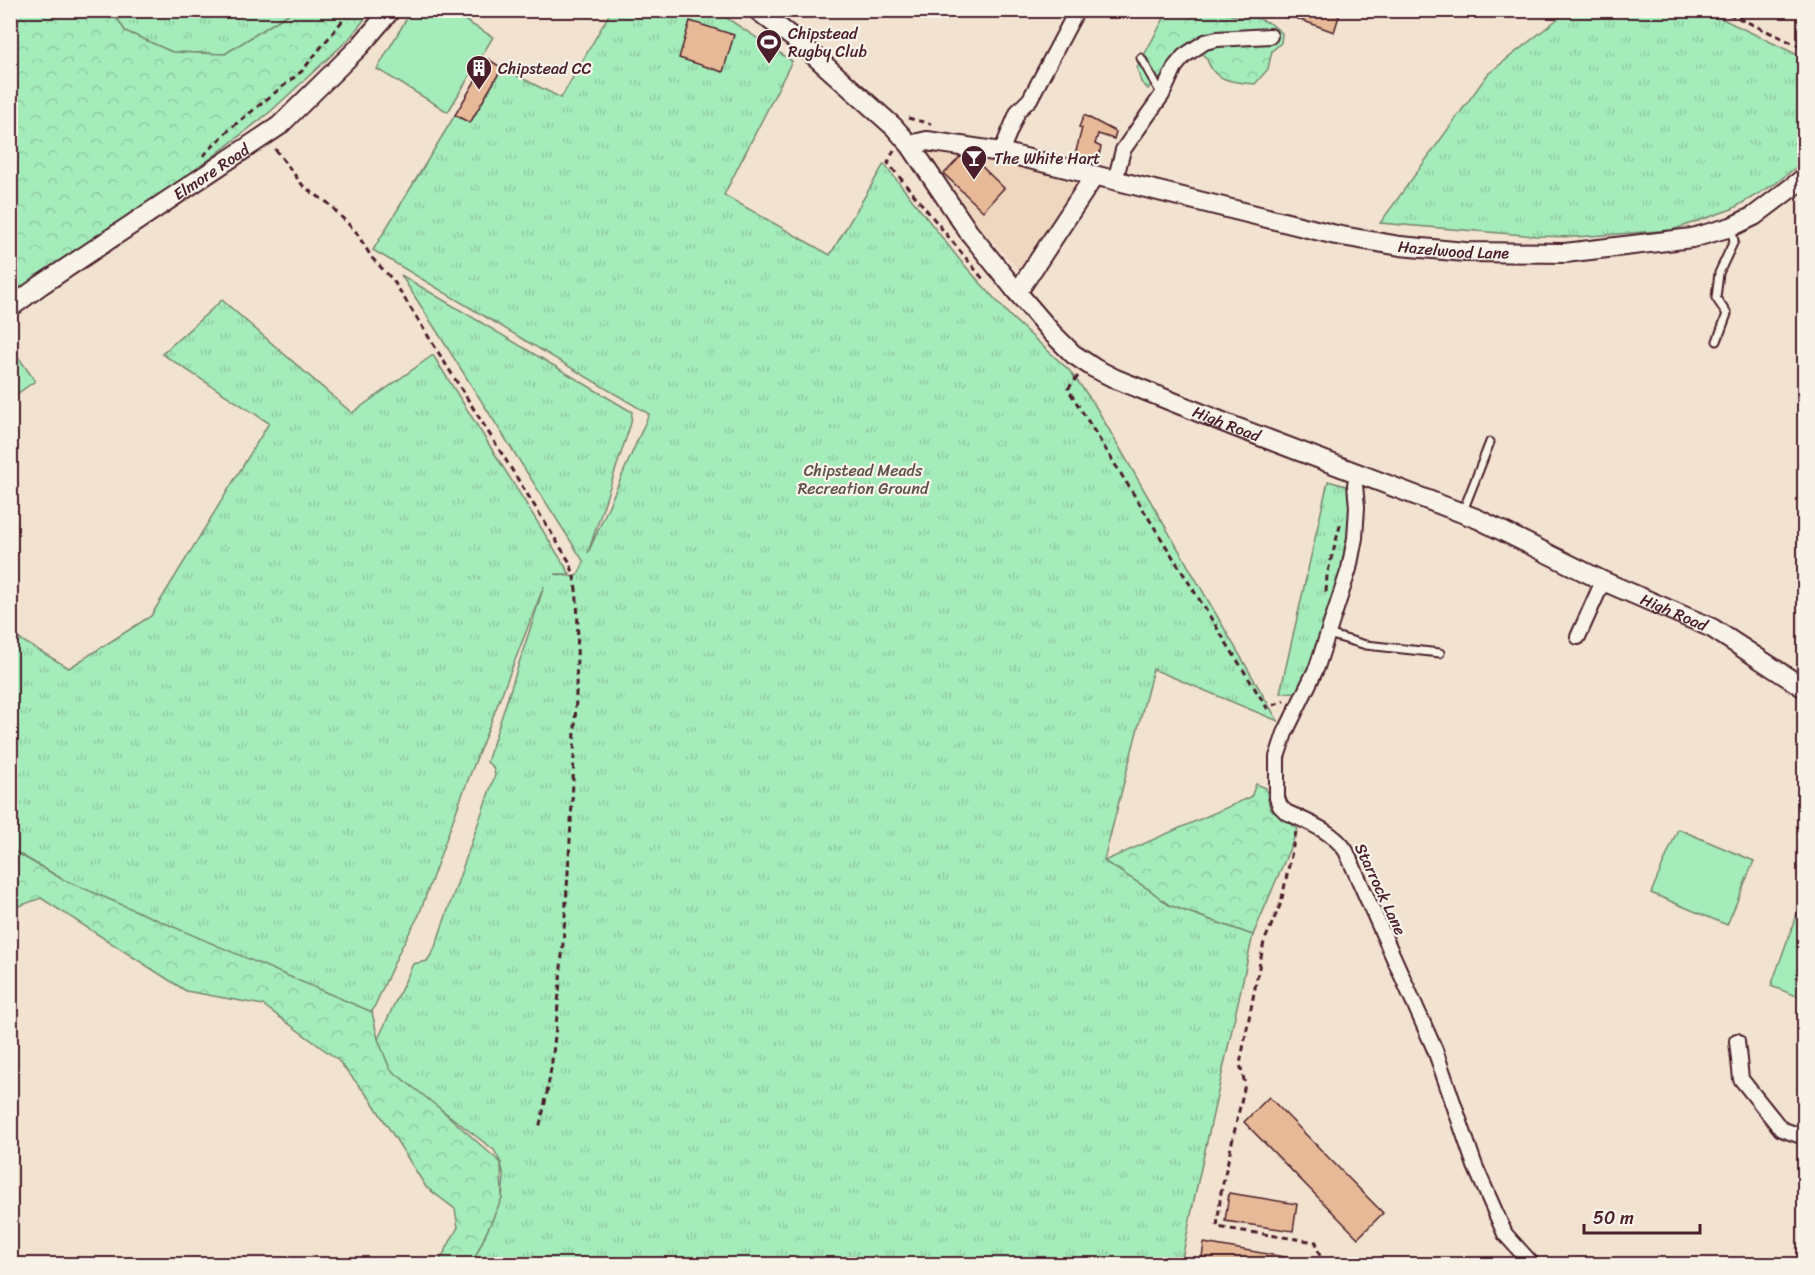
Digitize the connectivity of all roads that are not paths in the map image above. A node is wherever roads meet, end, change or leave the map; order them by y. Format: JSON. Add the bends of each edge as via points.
{"nodes":[{"id":1,"x":391,"y":10,"type":"edge"},
{"id":2,"x":757,"y":10,"type":"edge"},
{"id":3,"x":1077,"y":10,"type":"edge"},
{"id":4,"x":1270,"y":36,"type":"dead end"},
{"id":5,"x":1141,"y":58,"type":"dead end"},
{"id":6,"x":1162,"y":95,"type":"junction"},
{"id":7,"x":903,"y":146,"type":"junction"},
{"id":8,"x":1001,"y":152,"type":"junction"},
{"id":9,"x":1095,"y":175,"type":"junction"},
{"id":10,"x":1804,"y":178,"type":"edge"},
{"id":11,"x":1115,"y":181,"type":"junction"},
{"id":12,"x":1731,"y":227,"type":"junction"},
{"id":13,"x":1016,"y":291,"type":"junction"},
{"id":14,"x":10,"y":308,"type":"edge"},
{"id":15,"x":1717,"y":341,"type":"dead end"},
{"id":16,"x":1490,"y":442,"type":"dead end"},
{"id":17,"x":1357,"y":473,"type":"junction"},
{"id":18,"x":1462,"y":513,"type":"junction"},
{"id":19,"x":1603,"y":581,"type":"junction"},
{"id":20,"x":1328,"y":634,"type":"junction"},
{"id":21,"x":1578,"y":637,"type":"dead end"},
{"id":22,"x":1440,"y":653,"type":"dead end"},
{"id":23,"x":1804,"y":688,"type":"edge"},
{"id":24,"x":1737,"y":1041,"type":"dead end"},
{"id":25,"x":1804,"y":1137,"type":"edge"},
{"id":26,"x":1532,"y":1264,"type":"edge"}],
"edges":[{"from":1,"to":14,"type":"street","name":"Elmore Road","via":[[279,126]]},
{"from":2,"to":7,"type":"street","name":"High Road","via":[[894,126]]},
{"from":3,"to":8,"type":"street","via":[[1030,99],[1018,111]]},
{"from":4,"to":6,"type":"street","via":[[1205,42],[1175,67]]},
{"from":5,"to":6,"type":"lane"},
{"from":6,"to":11,"type":"street","via":[[1123,150]]},
{"from":7,"to":8,"type":"street","name":"Hazelwood Lane","via":[[927,141]]},
{"from":7,"to":13,"type":"street","name":"High Road"},
{"from":8,"to":9,"type":"street","name":"Hazelwood Lane"},
{"from":9,"to":11,"type":"street","name":"Hazelwood Lane"},
{"from":9,"to":13,"type":"street"},
{"from":10,"to":12,"type":"street","name":"Hazelwood Lane","via":[[1754,216]]},
{"from":11,"to":12,"type":"street","name":"Hazelwood Lane","via":[[1368,242],[1465,252],[1598,250],[1692,238]]},
{"from":12,"to":15,"type":"lane","via":[[1734,241],[1719,273],[1716,298],[1727,314]]},
{"from":13,"to":17,"type":"street","name":"High Road","via":[[1073,354],[1094,368]]},
{"from":16,"to":18,"type":"lane"},
{"from":17,"to":18,"type":"street","name":"High Road"},
{"from":17,"to":20,"type":"street","name":"Starrock Lane","via":[[1355,538]]},
{"from":18,"to":19,"type":"street","name":"High Road"},
{"from":19,"to":21,"type":"street"},
{"from":19,"to":23,"type":"street","name":"High Road","via":[[1712,628]]},
{"from":20,"to":22,"type":"lane","via":[[1366,645]]},
{"from":20,"to":26,"type":"street","name":"Starrock Lane","via":[[1277,757],[1277,798],[1286,812],[1332,836],[1346,851],[1435,1050],[1475,1166],[1505,1234]]},
{"from":24,"to":25,"type":"street","via":[[1741,1079],[1781,1129]]}]}
